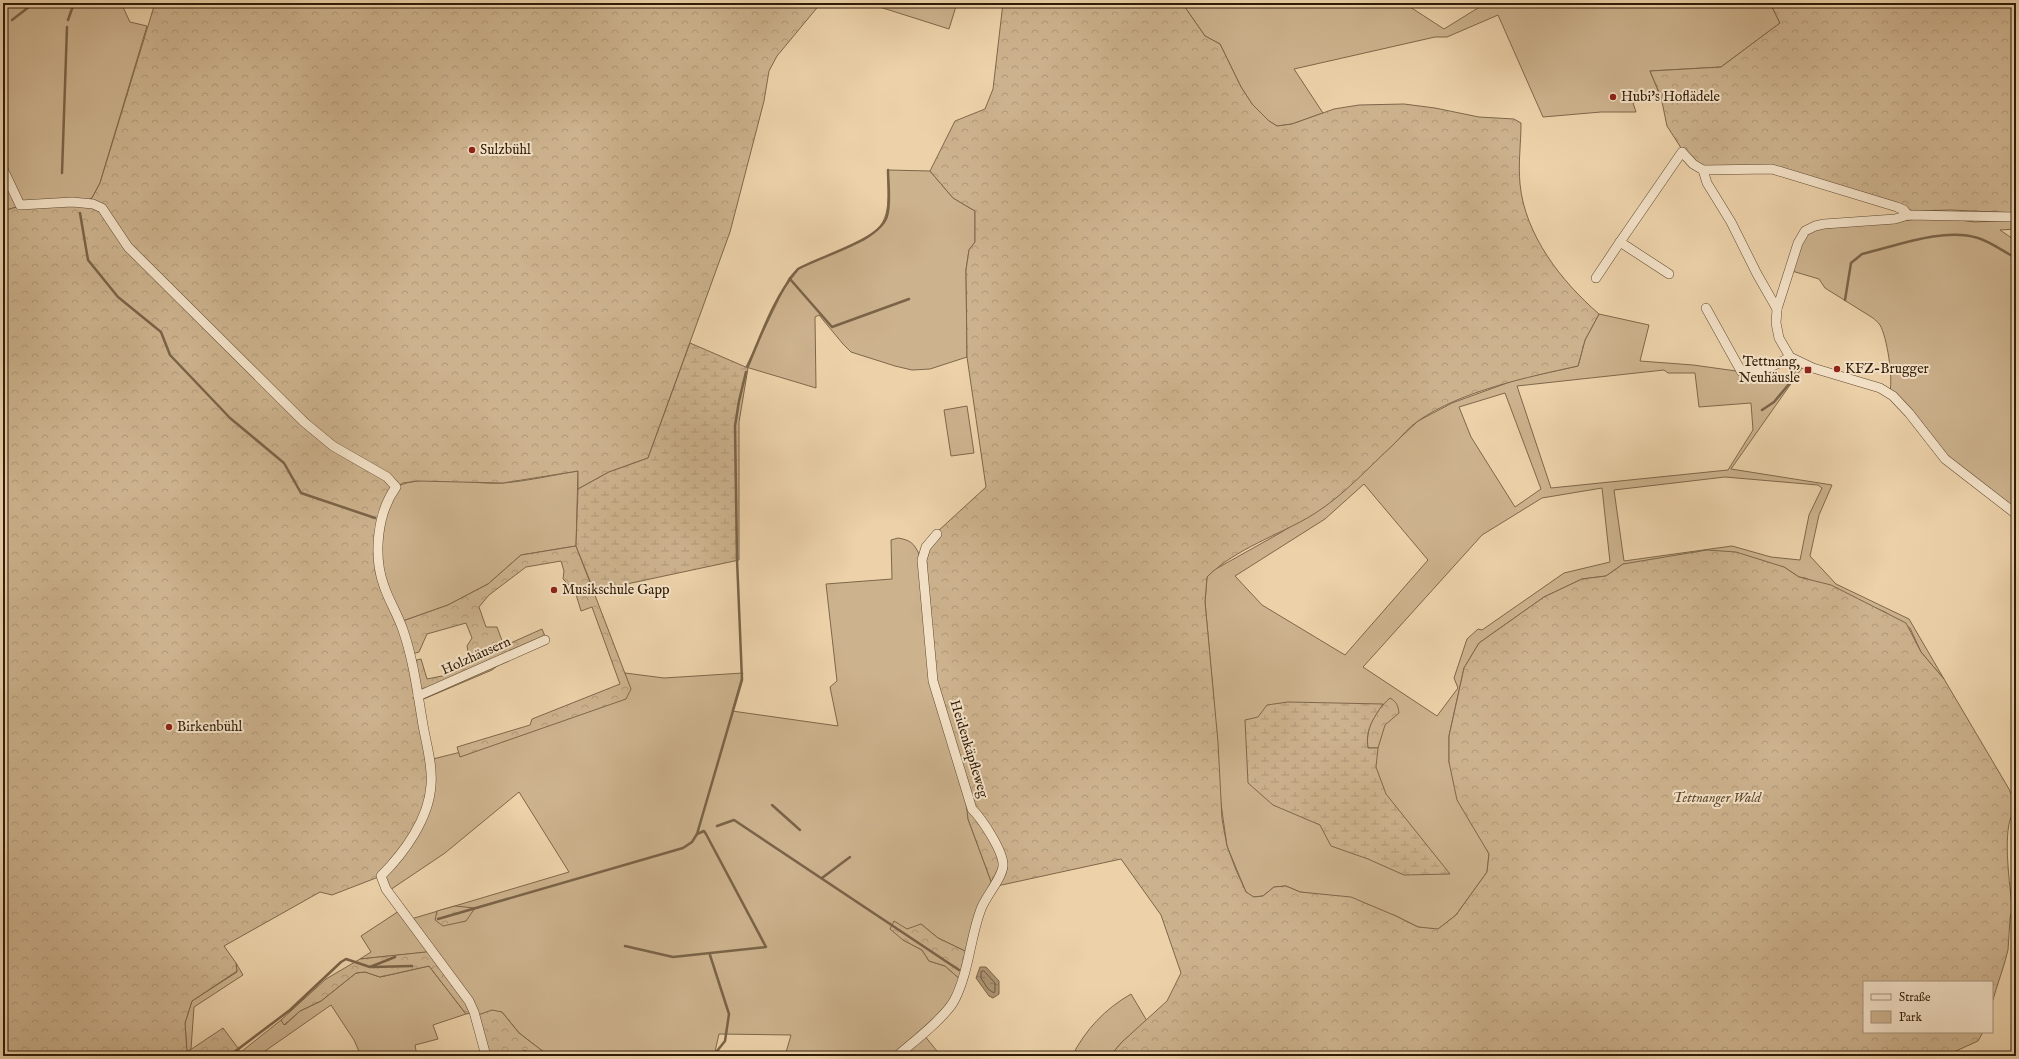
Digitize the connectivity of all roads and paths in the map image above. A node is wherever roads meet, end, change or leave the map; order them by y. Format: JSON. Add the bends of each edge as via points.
{"nodes":[{"id":1,"x":3,"y":169,"type":"edge"},
{"id":2,"x":1703,"y":170,"type":"junction"},
{"id":3,"x":1908,"y":215,"type":"junction"},
{"id":4,"x":2016,"y":217,"type":"edge"},
{"id":5,"x":1620,"y":242,"type":"junction"},
{"id":6,"x":1669,"y":274,"type":"dead end"},
{"id":7,"x":1596,"y":278,"type":"dead end"},
{"id":8,"x":1706,"y":308,"type":"dead end"},
{"id":9,"x":1777,"y":309,"type":"junction"},
{"id":10,"x":1790,"y":357,"type":"junction"},
{"id":11,"x":2016,"y":514,"type":"edge"},
{"id":12,"x":937,"y":534,"type":"dead end"},
{"id":13,"x":545,"y":640,"type":"dead end"},
{"id":14,"x":418,"y":696,"type":"junction"},
{"id":15,"x":486,"y":1056,"type":"edge"},
{"id":16,"x":897,"y":1056,"type":"edge"}],
"edges":[{"from":1,"to":14,"type":"street","via":[[20,205],[72,202],[93,204],[102,208],[128,246],[304,422],[333,446],[387,476],[396,487],[386,507],[379,534],[378,562],[384,585],[404,630]]},
{"from":2,"to":3,"type":"street","via":[[1772,169],[1897,207]]},
{"from":2,"to":5,"type":"street","via":[[1682,152]]},
{"from":2,"to":9,"type":"street"},
{"from":3,"to":4,"type":"street"},
{"from":3,"to":9,"type":"street","via":[[1895,219],[1815,226],[1805,231],[1798,242]]},
{"from":5,"to":6,"type":"street"},
{"from":5,"to":7,"type":"street"},
{"from":8,"to":10,"type":"street","via":[[1741,371],[1760,372]]},
{"from":9,"to":10,"type":"street","via":[[1778,334]]},
{"from":10,"to":11,"type":"street","via":[[1813,368],[1880,388],[1893,396],[1909,412],[1927,439],[1945,459]]},
{"from":12,"to":16,"type":"street","name":"Heidenkäpfleweg","via":[[926,547],[922,560],[933,681],[972,809],[983,821],[1003,866],[1001,875],[989,892],[979,916],[955,1000],[948,1010]]},
{"from":13,"to":14,"type":"street","name":"Holzhäusern"},
{"from":14,"to":15,"type":"street","via":[[431,785],[425,812],[414,834],[381,876],[382,881],[469,1001]]}]}
